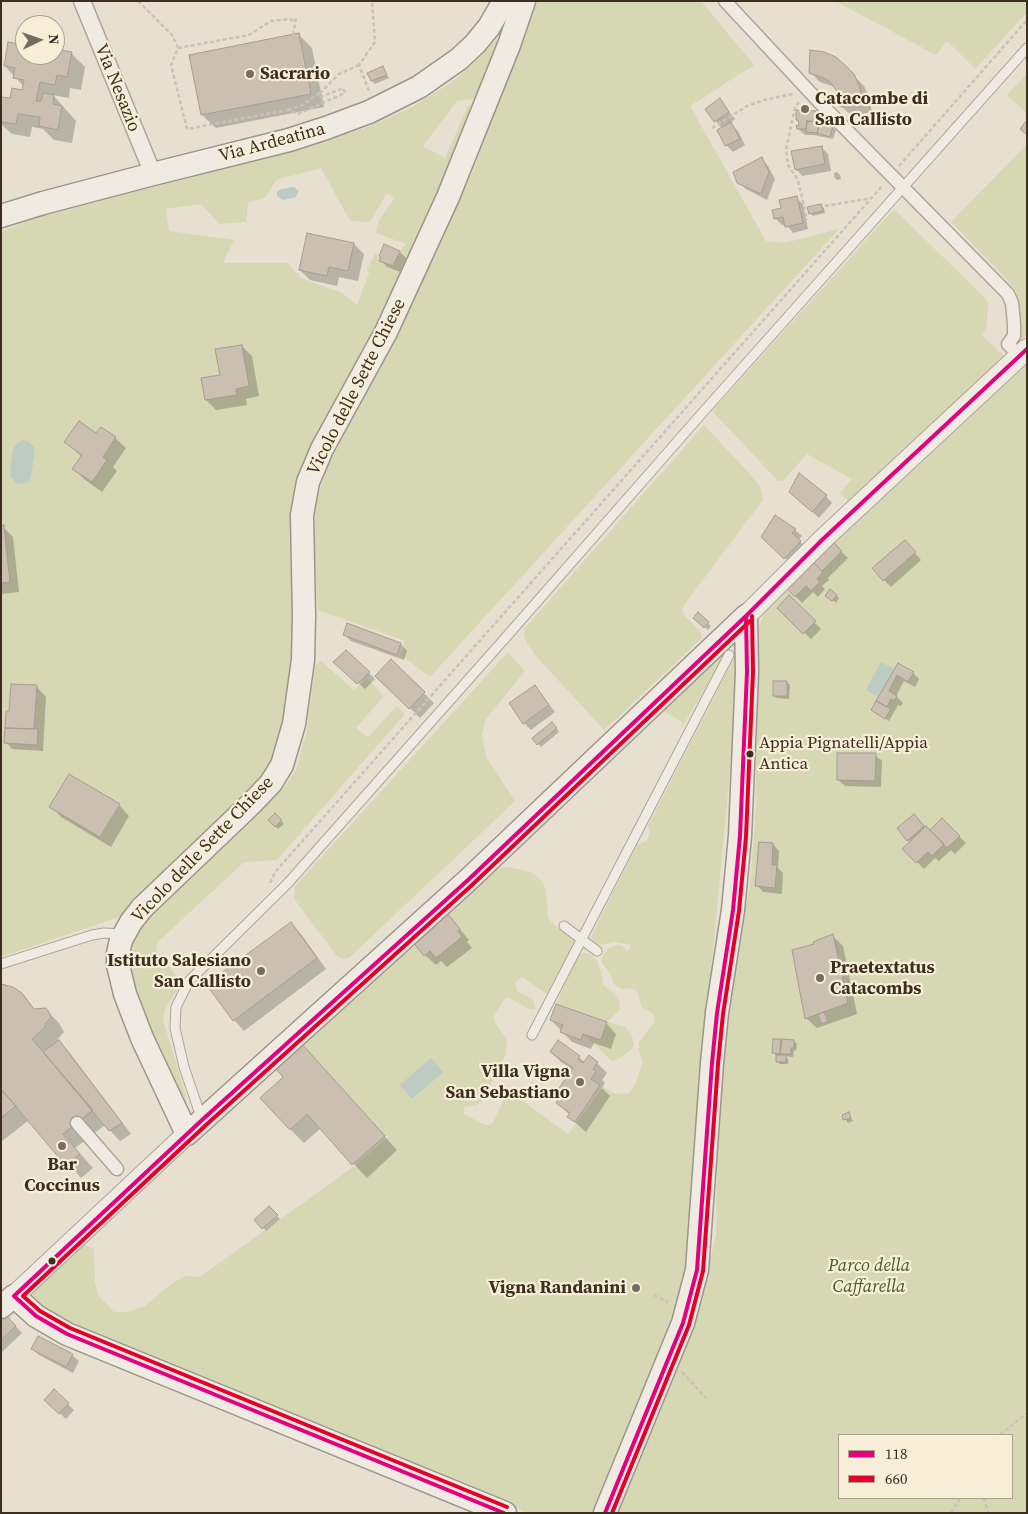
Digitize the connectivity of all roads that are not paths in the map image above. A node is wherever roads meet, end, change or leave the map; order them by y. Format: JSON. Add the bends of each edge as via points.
{"nodes":[{"id":1,"x":82,"y":1,"type":"edge"},
{"id":2,"x":504,"y":1,"type":"edge"},
{"id":3,"x":524,"y":1,"type":"edge"},
{"id":4,"x":725,"y":1,"type":"edge"},
{"id":5,"x":1027,"y":48,"type":"edge"},
{"id":6,"x":153,"y":174,"type":"junction"},
{"id":7,"x":903,"y":186,"type":"junction"},
{"id":8,"x":1,"y":216,"type":"edge"},
{"id":9,"x":1023,"y":353,"type":"edge"},
{"id":10,"x":746,"y":616,"type":"junction"},
{"id":11,"x":729,"y":655,"type":"dead end"},
{"id":12,"x":564,"y":926,"type":"dead end"},
{"id":13,"x":123,"y":934,"type":"junction"},
{"id":14,"x":582,"y":939,"type":"junction"},
{"id":15,"x":597,"y":950,"type":"dead end"},
{"id":16,"x":1,"y":964,"type":"edge"},
{"id":17,"x":532,"y":1035,"type":"dead end"},
{"id":18,"x":77,"y":1123,"type":"dead end"},
{"id":19,"x":195,"y":1127,"type":"junction"},
{"id":20,"x":117,"y":1169,"type":"dead end"},
{"id":21,"x":8,"y":1302,"type":"edge"},
{"id":22,"x":504,"y":1513,"type":"edge"},
{"id":23,"x":605,"y":1513,"type":"edge"}],
"edges":[{"from":1,"to":6,"type":"street","name":"Via Nesazio"},
{"from":2,"to":6,"type":"main road","name":"Via Ardeatina","via":[[489,27],[459,59],[419,86],[376,108],[289,140]]},
{"from":3,"to":13,"type":"main road","name":"Vicolo delle Sette Chiese","via":[[448,197],[386,332],[322,449],[308,482],[302,515],[303,660],[294,724],[282,765],[271,783],[147,903]]},
{"from":4,"to":7,"type":"street","via":[[808,91]]},
{"from":5,"to":7,"type":"lane"},
{"from":6,"to":8,"type":"main road","name":"Via Ardeatina"},
{"from":7,"to":9,"type":"street","via":[[1008,294],[1014,324],[1014,336],[1008,344]]},
{"from":7,"to":19,"type":"lane","via":[[288,883],[189,981],[174,1014],[176,1036],[193,1095]]},
{"from":9,"to":10,"type":"street","via":[[823,539]]},
{"from":10,"to":19,"type":"main road","via":[[468,880]]},
{"from":10,"to":23,"type":"main road","via":[[747,681],[741,822],[733,910],[711,1073],[695,1281],[668,1361]]},
{"from":11,"to":14,"type":"lane"},
{"from":12,"to":14,"type":"lane"},
{"from":13,"to":16,"type":"lane","via":[[92,935]]},
{"from":13,"to":19,"type":"main road","name":"Vicolo delle Sette Chiese","via":[[118,960],[122,984],[142,1038]]},
{"from":14,"to":15,"type":"lane"},
{"from":14,"to":17,"type":"lane"},
{"from":18,"to":20,"type":"street"},
{"from":19,"to":21,"type":"street"},
{"from":21,"to":22,"type":"main road","via":[[60,1331]]}]}
